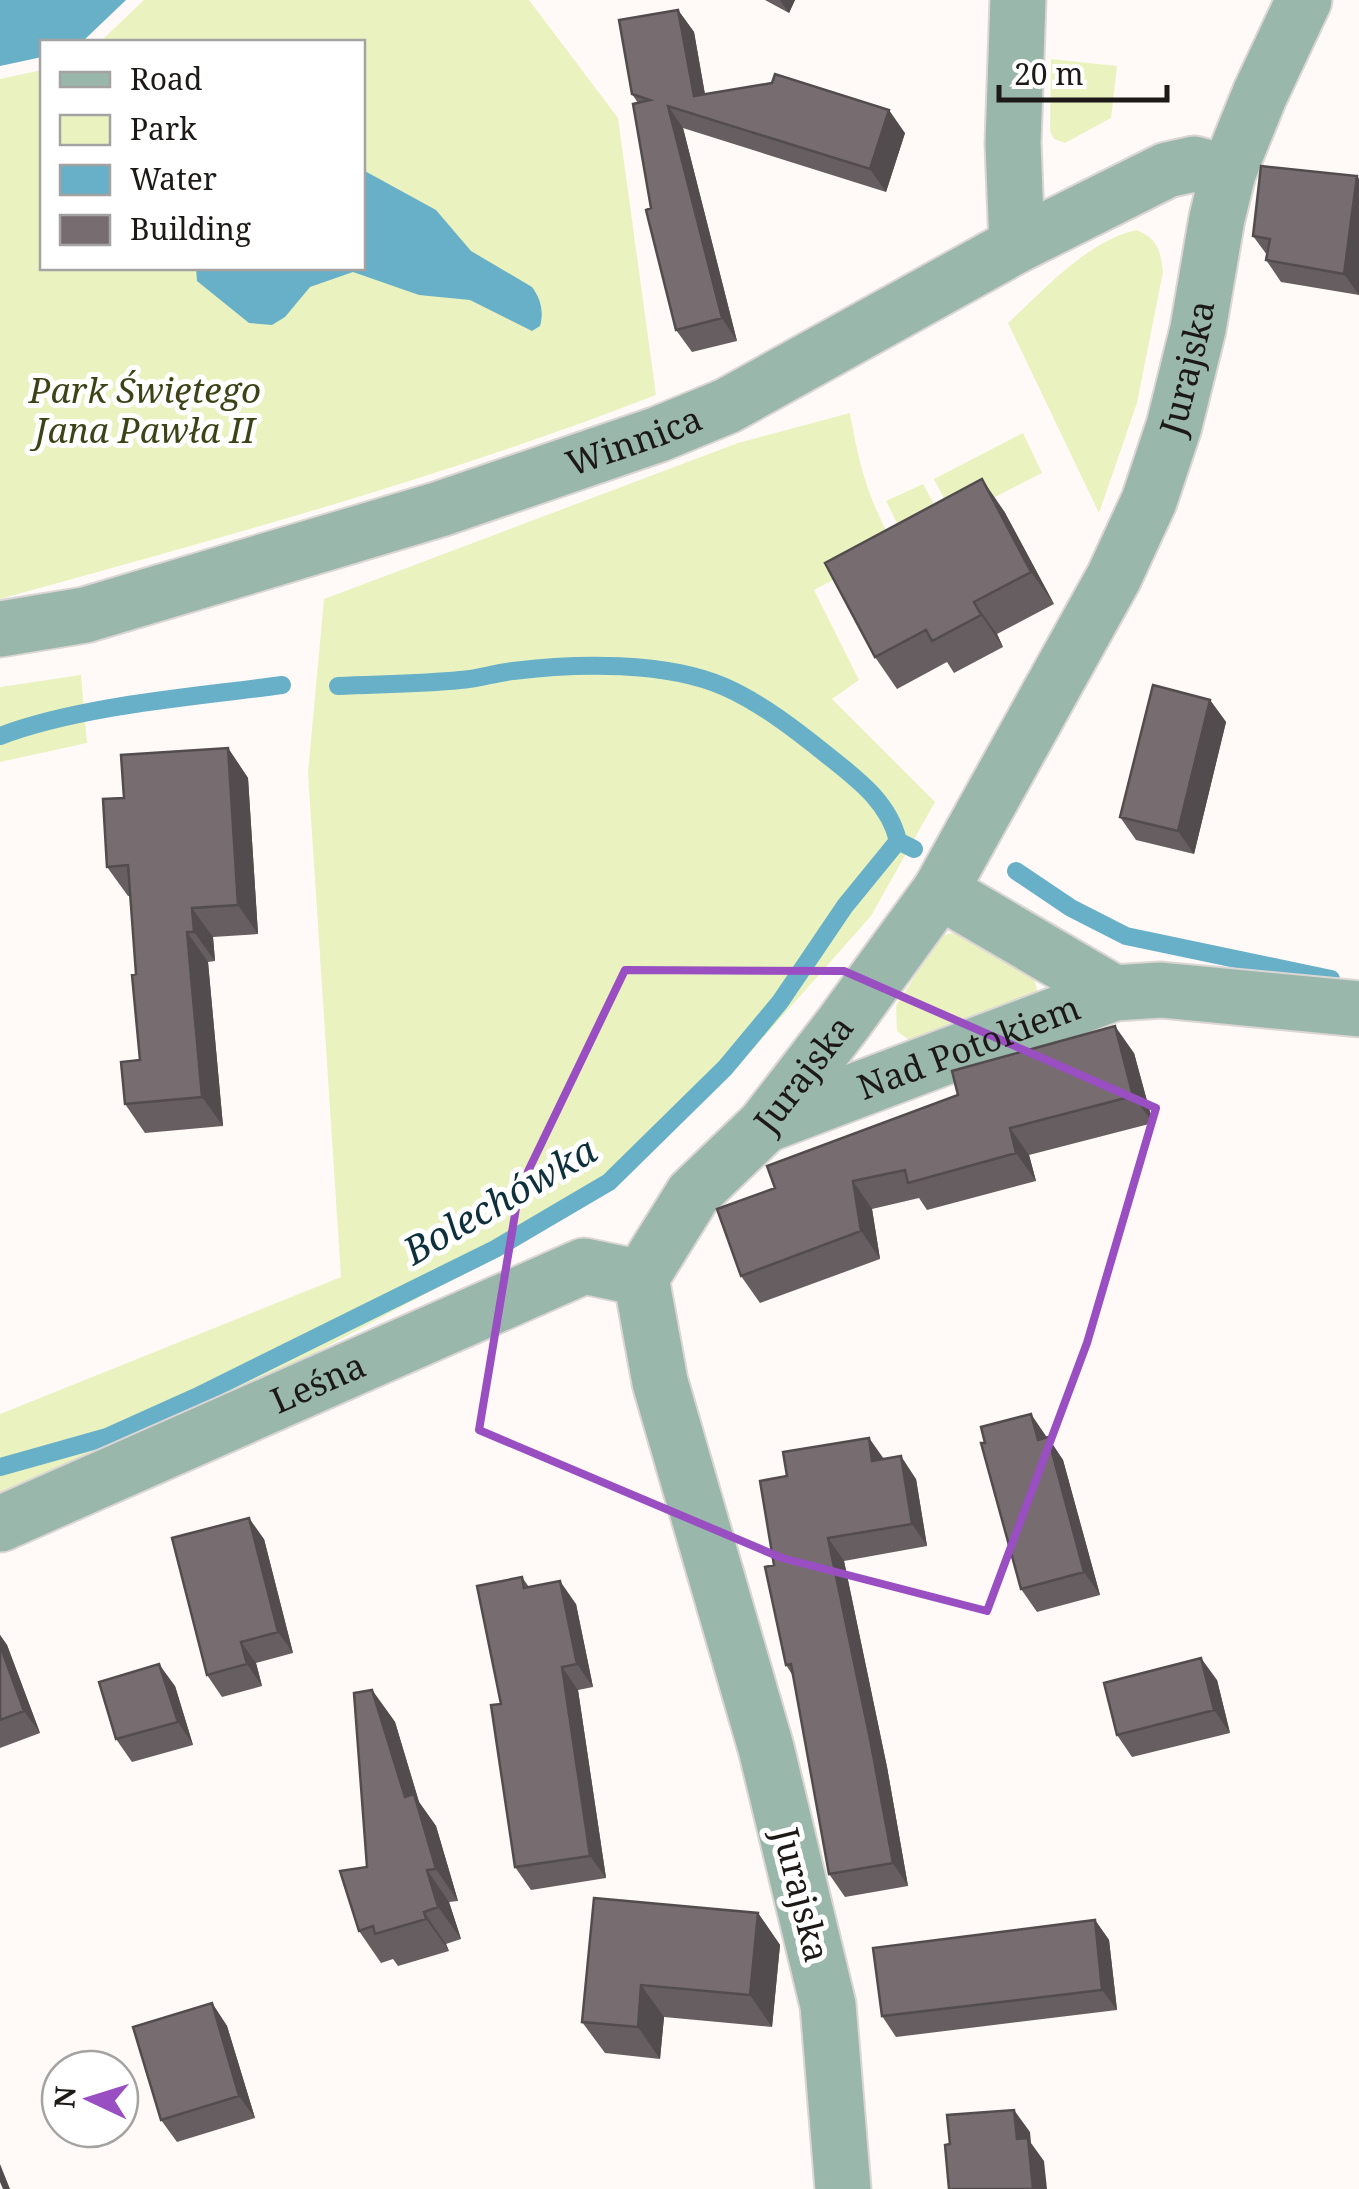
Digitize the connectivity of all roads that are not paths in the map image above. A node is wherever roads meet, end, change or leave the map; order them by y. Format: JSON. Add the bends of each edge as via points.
{"nodes":[{"id":1,"x":1018,"y":0,"type":"edge"},
{"id":2,"x":1304,"y":0,"type":"edge"},
{"id":3,"x":1228,"y":173,"type":"junction"},
{"id":4,"x":1016,"y":245,"type":"junction"},
{"id":5,"x":0,"y":629,"type":"edge"},
{"id":6,"x":940,"y":891,"type":"junction"},
{"id":7,"x":1114,"y":993,"type":"junction"},
{"id":8,"x":1359,"y":1009,"type":"edge"},
{"id":9,"x":765,"y":1125,"type":"junction"},
{"id":10,"x":641,"y":1278,"type":"junction"},
{"id":11,"x":0,"y":1524,"type":"edge"},
{"id":12,"x":843,"y":2189,"type":"edge"}],
"edges":[{"from":1,"to":4,"type":"street"},
{"from":2,"to":3,"type":"street","name":"Jurajska"},
{"from":3,"to":4,"type":"street","name":"Winnica","via":[[1194,164],[1167,170]]},
{"from":3,"to":6,"type":"street","name":"Jurajska","via":[[1184,388],[1149,501],[1114,577]]},
{"from":4,"to":5,"type":"street","name":"Winnica","via":[[727,406],[658,434],[440,509],[85,615]]},
{"from":6,"to":7,"type":"street","name":"Nad Potokiem"},
{"from":6,"to":9,"type":"street","name":"Jurajska"},
{"from":7,"to":8,"type":"street","name":"Nad Potokiem","via":[[1161,990]]},
{"from":7,"to":9,"type":"street","name":"Nad Potokiem"},
{"from":9,"to":10,"type":"street","name":"Jurajska","via":[[692,1194]]},
{"from":10,"to":11,"type":"street","name":"Leśna","via":[[584,1266]]},
{"from":10,"to":12,"type":"street","name":"Jurajska","via":[[660,1382],[766,1748],[828,2005]]}]}
